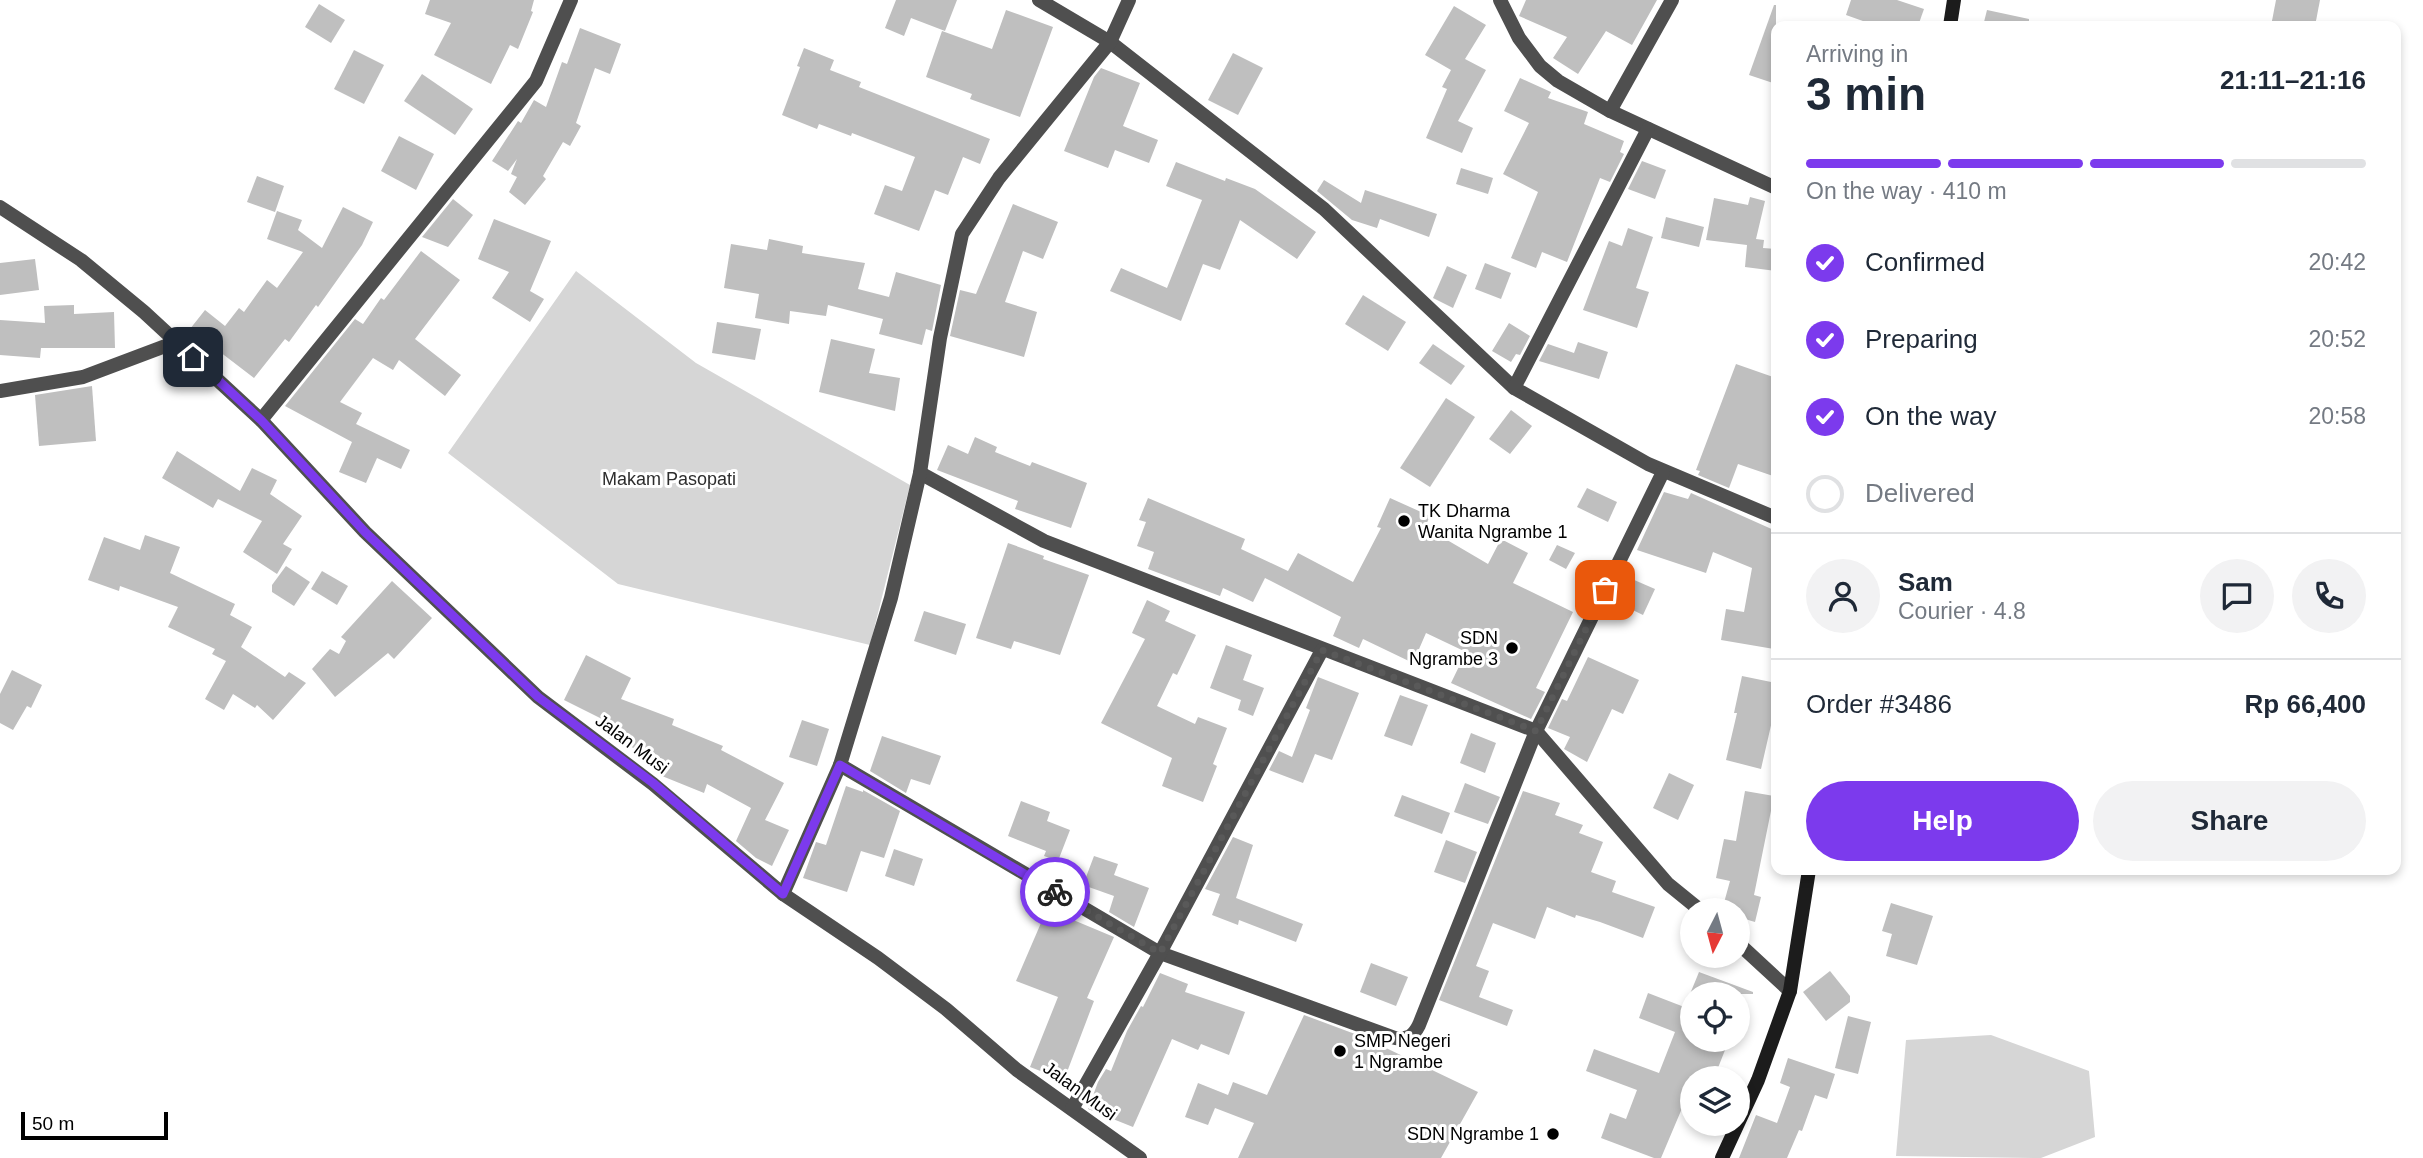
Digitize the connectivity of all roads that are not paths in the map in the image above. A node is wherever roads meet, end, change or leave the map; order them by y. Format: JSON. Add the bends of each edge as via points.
{"nodes":[{"id":1,"x":571,"y":0,"type":"edge"},
{"id":2,"x":1039,"y":0,"type":"edge"},
{"id":3,"x":1129,"y":0,"type":"edge"},
{"id":4,"x":1500,"y":0,"type":"edge"},
{"id":5,"x":1672,"y":0,"type":"edge"},
{"id":6,"x":1954,"y":0,"type":"edge"},
{"id":7,"x":1951,"y":21,"type":"edge"},
{"id":8,"x":1110,"y":42,"type":"junction"},
{"id":9,"x":1610,"y":111,"type":"junction"},
{"id":10,"x":1648,"y":129,"type":"junction"},
{"id":11,"x":1771,"y":186,"type":"edge"},
{"id":12,"x":0,"y":207,"type":"edge"},
{"id":13,"x":176,"y":342,"type":"junction"},
{"id":14,"x":1514,"y":388,"type":"junction"},
{"id":15,"x":0,"y":391,"type":"edge"},
{"id":16,"x":261,"y":420,"type":"junction"},
{"id":17,"x":1663,"y":472,"type":"junction"},
{"id":18,"x":920,"y":473,"type":"junction"},
{"id":19,"x":1771,"y":515,"type":"edge"},
{"id":20,"x":1322,"y":650,"type":"junction"},
{"id":21,"x":1536,"y":731,"type":"junction"},
{"id":22,"x":840,"y":765,"type":"junction"},
{"id":23,"x":1808,"y":875,"type":"edge"},
{"id":24,"x":783,"y":894,"type":"junction"},
{"id":25,"x":1685,"y":898,"type":"edge"},
{"id":26,"x":1160,"y":953,"type":"junction"},
{"id":27,"x":1750,"y":954,"type":"edge"},
{"id":28,"x":1790,"y":991,"type":"junction"},
{"id":29,"x":1072,"y":1109,"type":"junction"},
{"id":30,"x":1140,"y":1158,"type":"edge"},
{"id":31,"x":1722,"y":1158,"type":"edge"}],
"edges":[{"from":1,"to":16,"type":"street","via":[[536,81]]},
{"from":2,"to":8,"type":"street"},
{"from":3,"to":8,"type":"street"},
{"from":4,"to":9,"type":"street","via":[[1519,38],[1541,66],[1558,82]]},
{"from":5,"to":9,"type":"street"},
{"from":6,"to":7,"type":"main road"},
{"from":8,"to":14,"type":"street","via":[[1324,209]]},
{"from":8,"to":18,"type":"street","via":[[999,178],[962,234],[940,338]]},
{"from":9,"to":10,"type":"street"},
{"from":10,"to":11,"type":"street"},
{"from":10,"to":14,"type":"street"},
{"from":12,"to":13,"type":"street","name":"Jalan Musi","via":[[80,260]]},
{"from":13,"to":15,"type":"street","via":[[83,377]]},
{"from":13,"to":16,"type":"street","name":"Jalan Musi"},
{"from":14,"to":17,"type":"street"},
{"from":16,"to":24,"type":"street","name":"Jalan Musi","via":[[365,532],[538,697],[653,783]]},
{"from":17,"to":19,"type":"street"},
{"from":17,"to":21,"type":"street"},
{"from":18,"to":20,"type":"street","via":[[1044,541]]},
{"from":18,"to":22,"type":"street","via":[[891,598]]},
{"from":20,"to":21,"type":"street"},
{"from":20,"to":26,"type":"street"},
{"from":21,"to":25,"type":"street","via":[[1668,884]]},
{"from":21,"to":26,"type":"street","via":[[1419,1025],[1407,1039]]},
{"from":22,"to":24,"type":"street"},
{"from":22,"to":26,"type":"street"},
{"from":23,"to":28,"type":"main road"},
{"from":24,"to":29,"type":"street","name":"Jalan Musi","via":[[878,958]]},
{"from":26,"to":29,"type":"street"},
{"from":27,"to":28,"type":"street"},
{"from":28,"to":31,"type":"main road","via":[[1758,1080]]},
{"from":29,"to":30,"type":"street","name":"Jalan Musi"}]}
